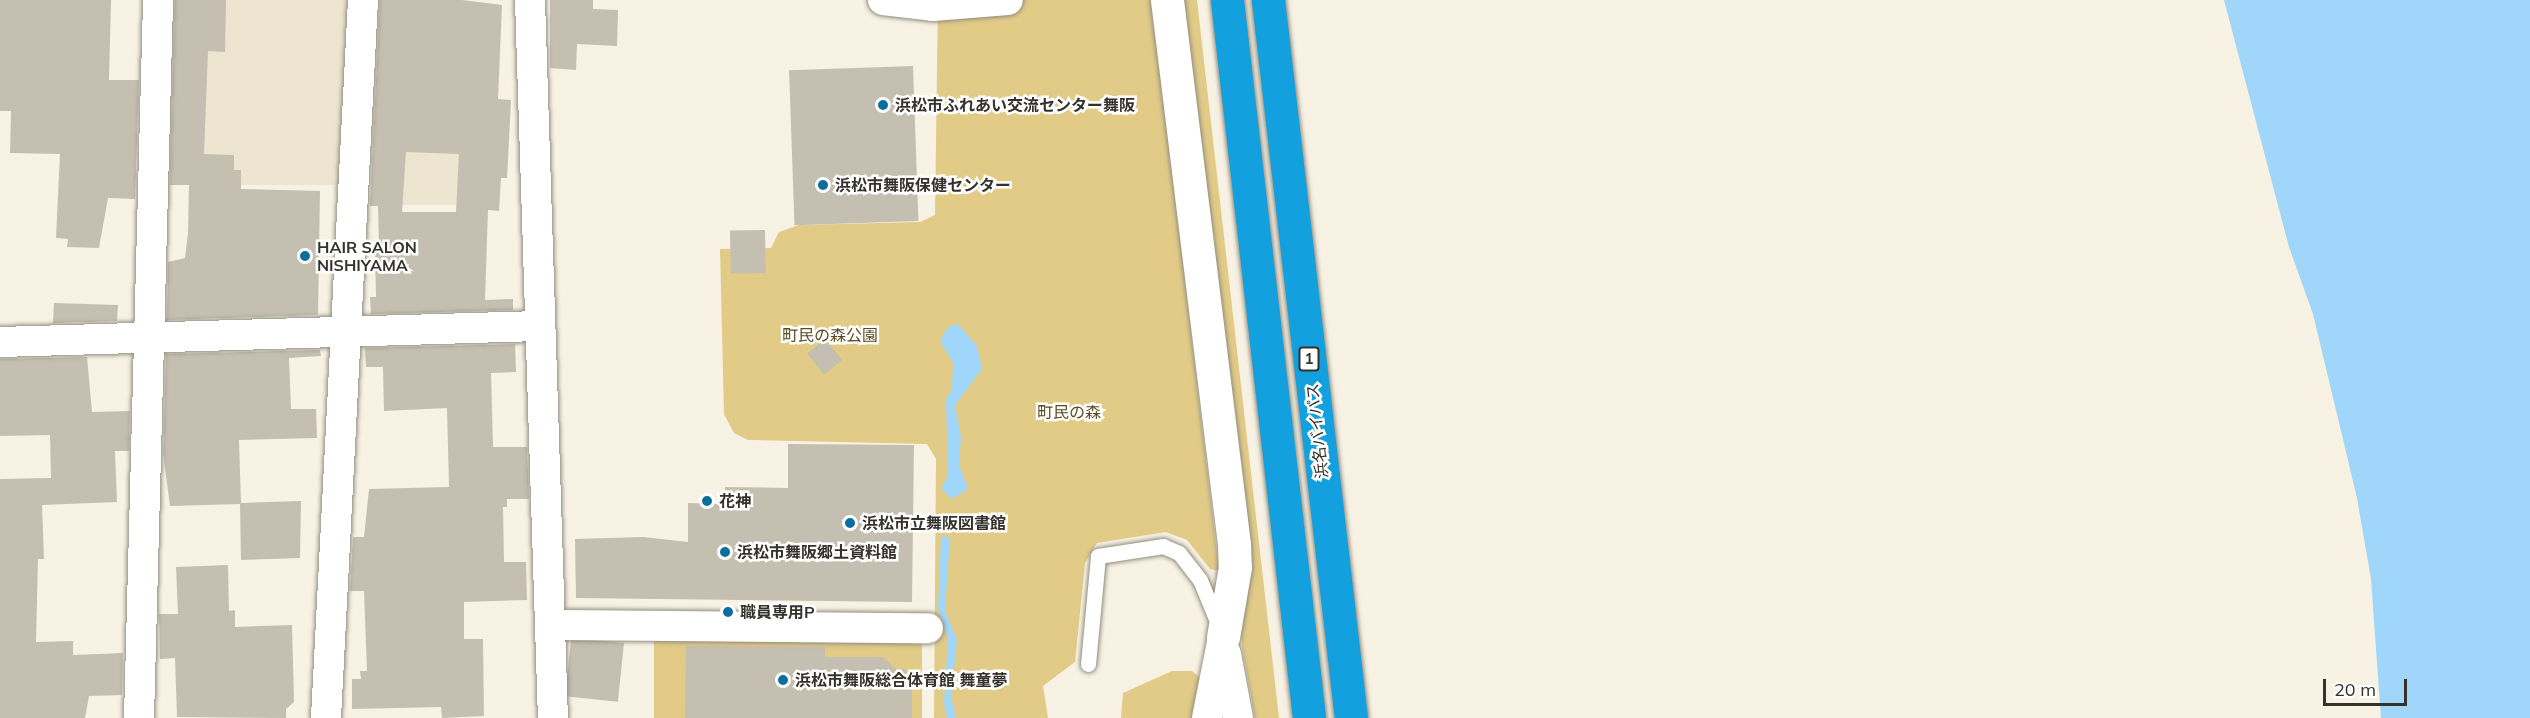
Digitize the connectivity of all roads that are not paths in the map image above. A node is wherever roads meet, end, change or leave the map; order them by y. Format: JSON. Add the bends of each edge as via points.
{"nodes":[{"id":1,"x":158,"y":0,"type":"edge"},
{"id":2,"x":363,"y":0,"type":"edge"},
{"id":3,"x":530,"y":0,"type":"edge"},
{"id":4,"x":883,"y":0,"type":"edge"},
{"id":5,"x":1008,"y":0,"type":"edge"},
{"id":6,"x":1167,"y":0,"type":"edge"},
{"id":7,"x":1227,"y":0,"type":"edge"},
{"id":8,"x":1269,"y":0,"type":"edge"},
{"id":9,"x":540,"y":326,"type":"junction"},
{"id":10,"x":346,"y":332,"type":"junction"},
{"id":11,"x":149,"y":338,"type":"junction"},
{"id":12,"x":0,"y":342,"type":"edge"},
{"id":13,"x":550,"y":625,"type":"junction"},
{"id":14,"x":928,"y":628,"type":"dead end"},
{"id":15,"x":1223,"y":637,"type":"junction"},
{"id":16,"x":1088,"y":664,"type":"dead end"},
{"id":17,"x":139,"y":718,"type":"edge"},
{"id":18,"x":326,"y":718,"type":"edge"},
{"id":19,"x":553,"y":718,"type":"edge"},
{"id":20,"x":1207,"y":718,"type":"edge"},
{"id":21,"x":1238,"y":718,"type":"edge"},
{"id":22,"x":1309,"y":718,"type":"edge"},
{"id":23,"x":1351,"y":718,"type":"edge"}],
"edges":[{"from":1,"to":11,"type":"street"},
{"from":2,"to":10,"type":"street"},
{"from":3,"to":9,"type":"street"},
{"from":4,"to":5,"type":"street","via":[[933,6]]},
{"from":6,"to":15,"type":"street","via":[[1234,544],[1235,567]]},
{"from":7,"to":22,"type":"highway"},
{"from":8,"to":23,"type":"highway","name":"浜名バイパス","number":"1"},
{"from":9,"to":10,"type":"street"},
{"from":9,"to":13,"type":"street"},
{"from":10,"to":11,"type":"street"},
{"from":10,"to":18,"type":"street"},
{"from":11,"to":12,"type":"street"},
{"from":11,"to":17,"type":"street"},
{"from":13,"to":14,"type":"street"},
{"from":13,"to":19,"type":"street"},
{"from":15,"to":16,"type":"lane","via":[[1200,580],[1179,553],[1163,546],[1098,556]]},
{"from":15,"to":20,"type":"street"},
{"from":15,"to":21,"type":"street"}]}
